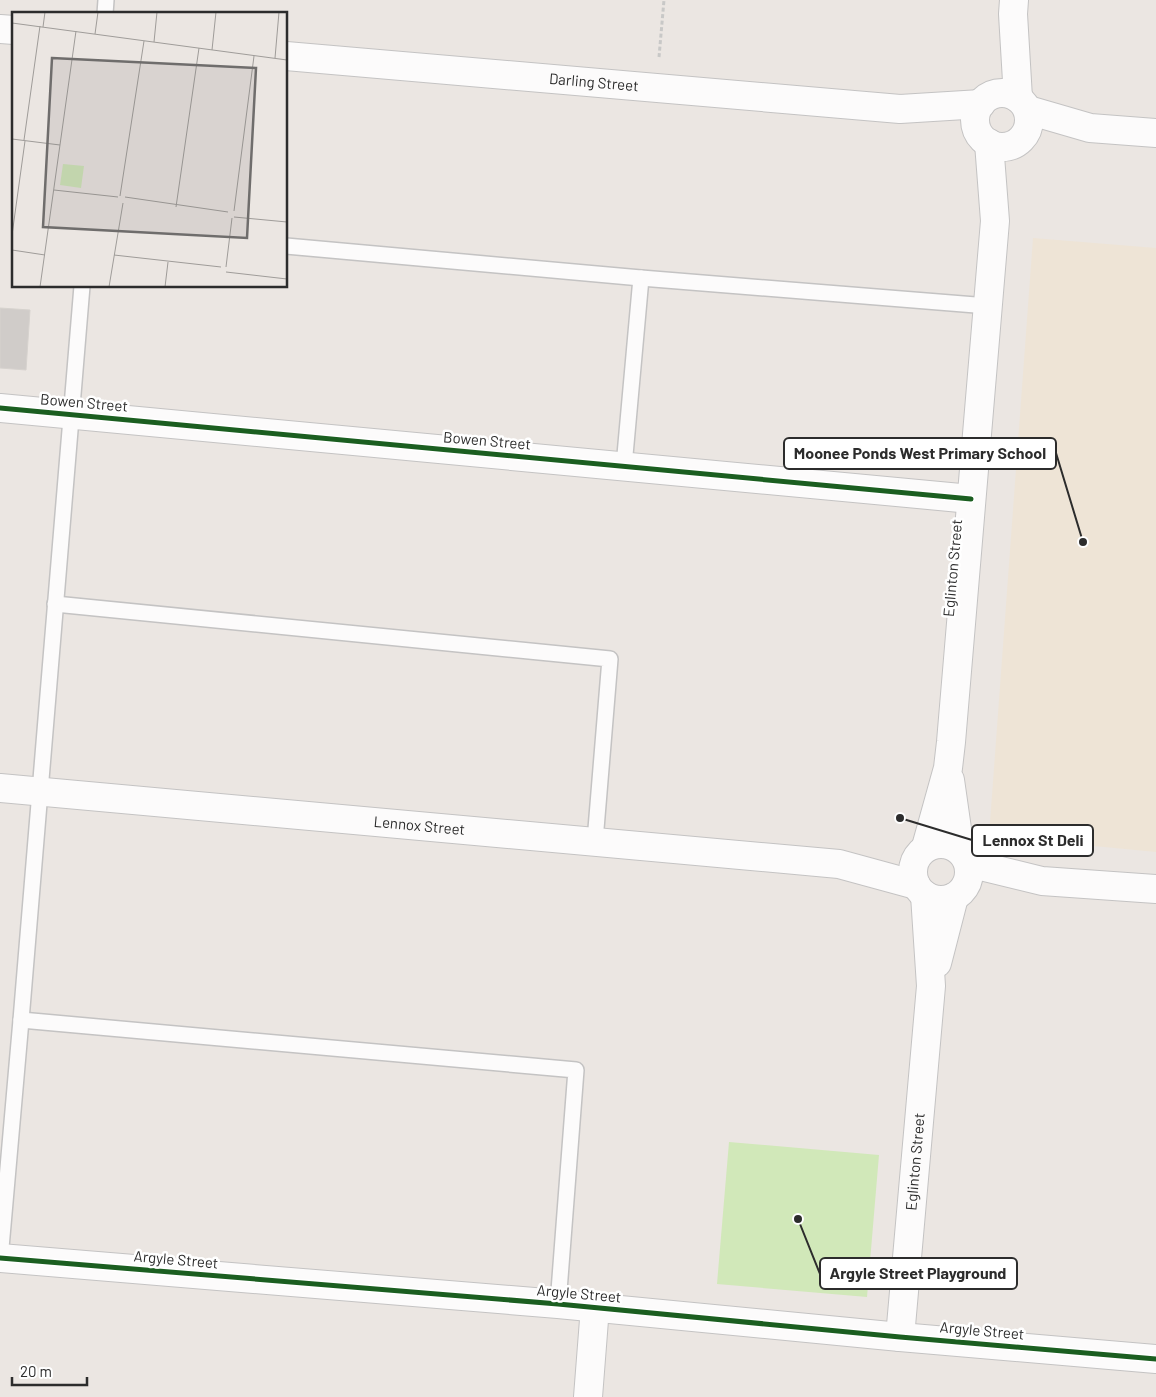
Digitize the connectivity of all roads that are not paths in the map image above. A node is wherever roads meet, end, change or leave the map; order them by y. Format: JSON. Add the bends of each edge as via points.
{"nodes":[{"id":1,"x":1014,"y":7,"type":"edge"},
{"id":2,"x":288,"y":56,"type":"edge"},
{"id":3,"x":985,"y":100,"type":"junction"},
{"id":4,"x":900,"y":109,"type":"junction"},
{"id":5,"x":1022,"y":121,"type":"junction"},
{"id":6,"x":1156,"y":133,"type":"edge"},
{"id":7,"x":983,"y":137,"type":"junction"},
{"id":8,"x":995,"y":221,"type":"junction"},
{"id":9,"x":288,"y":246,"type":"edge"},
{"id":10,"x":641,"y":278,"type":"junction"},
{"id":11,"x":82,"y":288,"type":"edge"},
{"id":12,"x":988,"y":306,"type":"junction"},
{"id":13,"x":0,"y":408,"type":"edge"},
{"id":14,"x":70,"y":414,"type":"junction"},
{"id":15,"x":624,"y":466,"type":"junction"},
{"id":16,"x":972,"y":499,"type":"junction"},
{"id":17,"x":56,"y":604,"type":"junction"},
{"id":18,"x":948,"y":768,"type":"junction"},
{"id":19,"x":0,"y":788,"type":"edge"},
{"id":20,"x":40,"y":791,"type":"junction"},
{"id":21,"x":595,"y":841,"type":"junction"},
{"id":22,"x":922,"y":851,"type":"junction"},
{"id":23,"x":839,"y":864,"type":"junction"},
{"id":24,"x":962,"y":874,"type":"junction"},
{"id":25,"x":920,"y":890,"type":"junction"},
{"id":26,"x":1156,"y":890,"type":"edge"},
{"id":27,"x":931,"y":986,"type":"junction"},
{"id":28,"x":21,"y":1020,"type":"junction"},
{"id":29,"x":0,"y":1258,"type":"edge"},
{"id":30,"x":558,"y":1304,"type":"junction"},
{"id":31,"x":595,"y":1307,"type":"junction"},
{"id":32,"x":900,"y":1337,"type":"junction"},
{"id":33,"x":1156,"y":1359,"type":"edge"},
{"id":34,"x":588,"y":1397,"type":"edge"}],
"edges":[{"from":1,"to":3,"type":"street","name":"Eglinton Street"},
{"from":1,"to":5,"type":"street","name":"Eglinton Street"},
{"from":2,"to":4,"type":"street","name":"Darling Street"},
{"from":3,"to":4,"type":"street","name":"Darling Street"},
{"from":3,"to":5,"type":"street","via":[[1004,93]]},
{"from":3,"to":7,"type":"street","via":[[977,112],[976,121]]},
{"from":4,"to":7,"type":"street","name":"Darling Street"},
{"from":5,"to":6,"type":"street"},
{"from":5,"to":7,"type":"street","via":[[1003,147]]},
{"from":5,"to":8,"type":"street","name":"Eglinton Street"},
{"from":7,"to":8,"type":"street","name":"Eglinton Street"},
{"from":8,"to":12,"type":"street","name":"Eglinton Street"},
{"from":9,"to":10,"type":"lane"},
{"from":10,"to":12,"type":"lane"},
{"from":10,"to":15,"type":"lane"},
{"from":11,"to":14,"type":"lane"},
{"from":12,"to":16,"type":"street","name":"Eglinton Street"},
{"from":13,"to":14,"type":"street","name":"Bowen Street"},
{"from":14,"to":15,"type":"street","name":"Bowen Street"},
{"from":14,"to":17,"type":"lane"},
{"from":15,"to":16,"type":"street","name":"Bowen Street"},
{"from":16,"to":18,"type":"street","name":"Eglinton Street"},
{"from":17,"to":20,"type":"lane"},
{"from":17,"to":21,"type":"lane","via":[[610,659]]},
{"from":18,"to":22,"type":"street","name":"Eglinton Street"},
{"from":18,"to":24,"type":"street","name":"Eglinton Street"},
{"from":19,"to":20,"type":"street","name":"Lennox Street"},
{"from":20,"to":21,"type":"street","name":"Lennox Street"},
{"from":20,"to":28,"type":"lane"},
{"from":21,"to":23,"type":"street","name":"Lennox Street"},
{"from":22,"to":23,"type":"street","name":"Lennox Street"},
{"from":22,"to":24,"type":"street","via":[[934,844],[952,845]]},
{"from":22,"to":25,"type":"street","via":[[912,870]]},
{"from":23,"to":25,"type":"street","name":"Lennox Street"},
{"from":24,"to":25,"type":"street","via":[[939,900]]},
{"from":24,"to":26,"type":"street"},
{"from":24,"to":27,"type":"street","name":"Eglinton Street"},
{"from":25,"to":27,"type":"street","name":"Eglinton Street"},
{"from":27,"to":32,"type":"street","name":"Eglinton Street"},
{"from":28,"to":29,"type":"lane"},
{"from":28,"to":30,"type":"lane","via":[[576,1070]]},
{"from":29,"to":30,"type":"street","name":"Argyle Street"},
{"from":30,"to":31,"type":"street","name":"Argyle Street"},
{"from":31,"to":32,"type":"street","name":"Argyle Street"},
{"from":31,"to":34,"type":"street"},
{"from":32,"to":33,"type":"street","name":"Argyle Street"}]}
